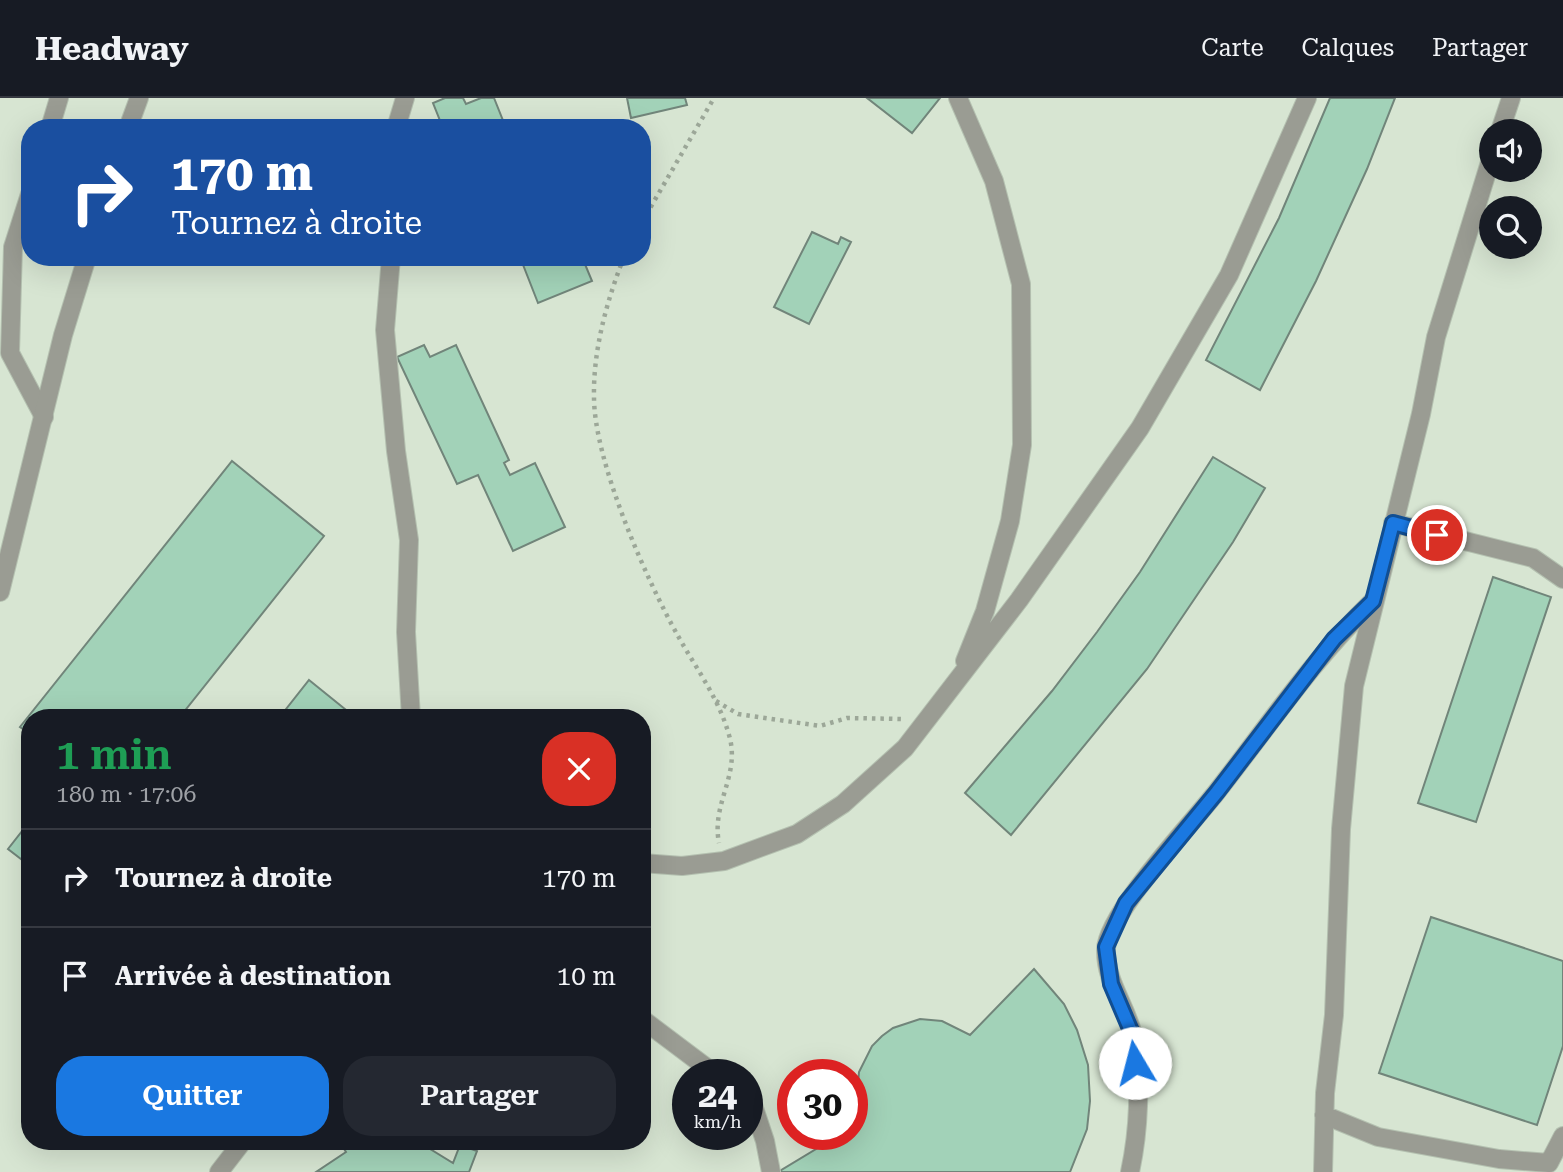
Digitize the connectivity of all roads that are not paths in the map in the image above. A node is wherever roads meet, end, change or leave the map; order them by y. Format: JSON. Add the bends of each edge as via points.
{"nodes":[{"id":1,"x":59,"y":98,"type":"edge"},
{"id":2,"x":139,"y":98,"type":"edge"},
{"id":3,"x":405,"y":98,"type":"edge"},
{"id":4,"x":958,"y":98,"type":"edge"},
{"id":5,"x":1307,"y":98,"type":"edge"},
{"id":6,"x":1511,"y":98,"type":"edge"},
{"id":7,"x":53,"y":119,"type":"edge"},
{"id":8,"x":131,"y":119,"type":"edge"},
{"id":9,"x":399,"y":119,"type":"edge"},
{"id":10,"x":1504,"y":119,"type":"edge"},
{"id":11,"x":1484,"y":182,"type":"edge"},
{"id":12,"x":21,"y":222,"type":"edge"},
{"id":13,"x":85,"y":266,"type":"edge"},
{"id":14,"x":390,"y":266,"type":"edge"},
{"id":15,"x":5,"y":321,"type":"edge"},
{"id":16,"x":44,"y":417,"type":"junction"},
{"id":17,"x":1393,"y":523,"type":"junction"},
{"id":18,"x":1563,"y":579,"type":"edge"},
{"id":19,"x":0,"y":592,"type":"edge"},
{"id":20,"x":1373,"y":601,"type":"junction"},
{"id":21,"x":955,"y":683,"type":"junction"},
{"id":22,"x":410,"y":709,"type":"edge"},
{"id":23,"x":651,"y":864,"type":"edge"},
{"id":24,"x":651,"y":1026,"type":"edge"},
{"id":25,"x":695,"y":1059,"type":"edge"},
{"id":26,"x":1324,"y":1115,"type":"junction"},
{"id":27,"x":763,"y":1135,"type":"edge"},
{"id":28,"x":1563,"y":1136,"type":"edge"},
{"id":29,"x":236,"y":1150,"type":"edge"},
{"id":30,"x":219,"y":1172,"type":"edge"},
{"id":31,"x":771,"y":1172,"type":"edge"},
{"id":32,"x":1130,"y":1172,"type":"edge"},
{"id":33,"x":1323,"y":1172,"type":"edge"}],
"edges":[{"from":1,"to":7,"type":"street"},
{"from":2,"to":8,"type":"street"},
{"from":3,"to":9,"type":"street"},
{"from":4,"to":21,"type":"street","via":[[994,181],[1021,284],[1022,445],[1010,521],[985,611]]},
{"from":5,"to":21,"type":"street","via":[[1229,275],[1140,428]]},
{"from":6,"to":10,"type":"street"},
{"from":11,"to":17,"type":"street","via":[[1436,337]]},
{"from":12,"to":15,"type":"street","via":[[13,247]]},
{"from":13,"to":16,"type":"street"},
{"from":14,"to":22,"type":"street","via":[[385,330],[409,540],[406,632]]},
{"from":15,"to":16,"type":"street","via":[[10,353]]},
{"from":16,"to":19,"type":"street"},
{"from":17,"to":18,"type":"street","via":[[1533,558]]},
{"from":17,"to":20,"type":"street"},
{"from":20,"to":26,"type":"street","via":[[1354,686],[1347,755],[1334,1015]]},
{"from":20,"to":32,"type":"street","via":[[1334,639],[1126,903],[1106,947],[1111,984],[1134,1038],[1138,1136]]},
{"from":21,"to":23,"type":"street","via":[[905,748],[843,804],[797,834],[724,861]]},
{"from":24,"to":25,"type":"street"},
{"from":26,"to":28,"type":"street","via":[[1378,1137],[1549,1163]]},
{"from":26,"to":33,"type":"street"},
{"from":27,"to":31,"type":"street"},
{"from":29,"to":30,"type":"street"}]}
